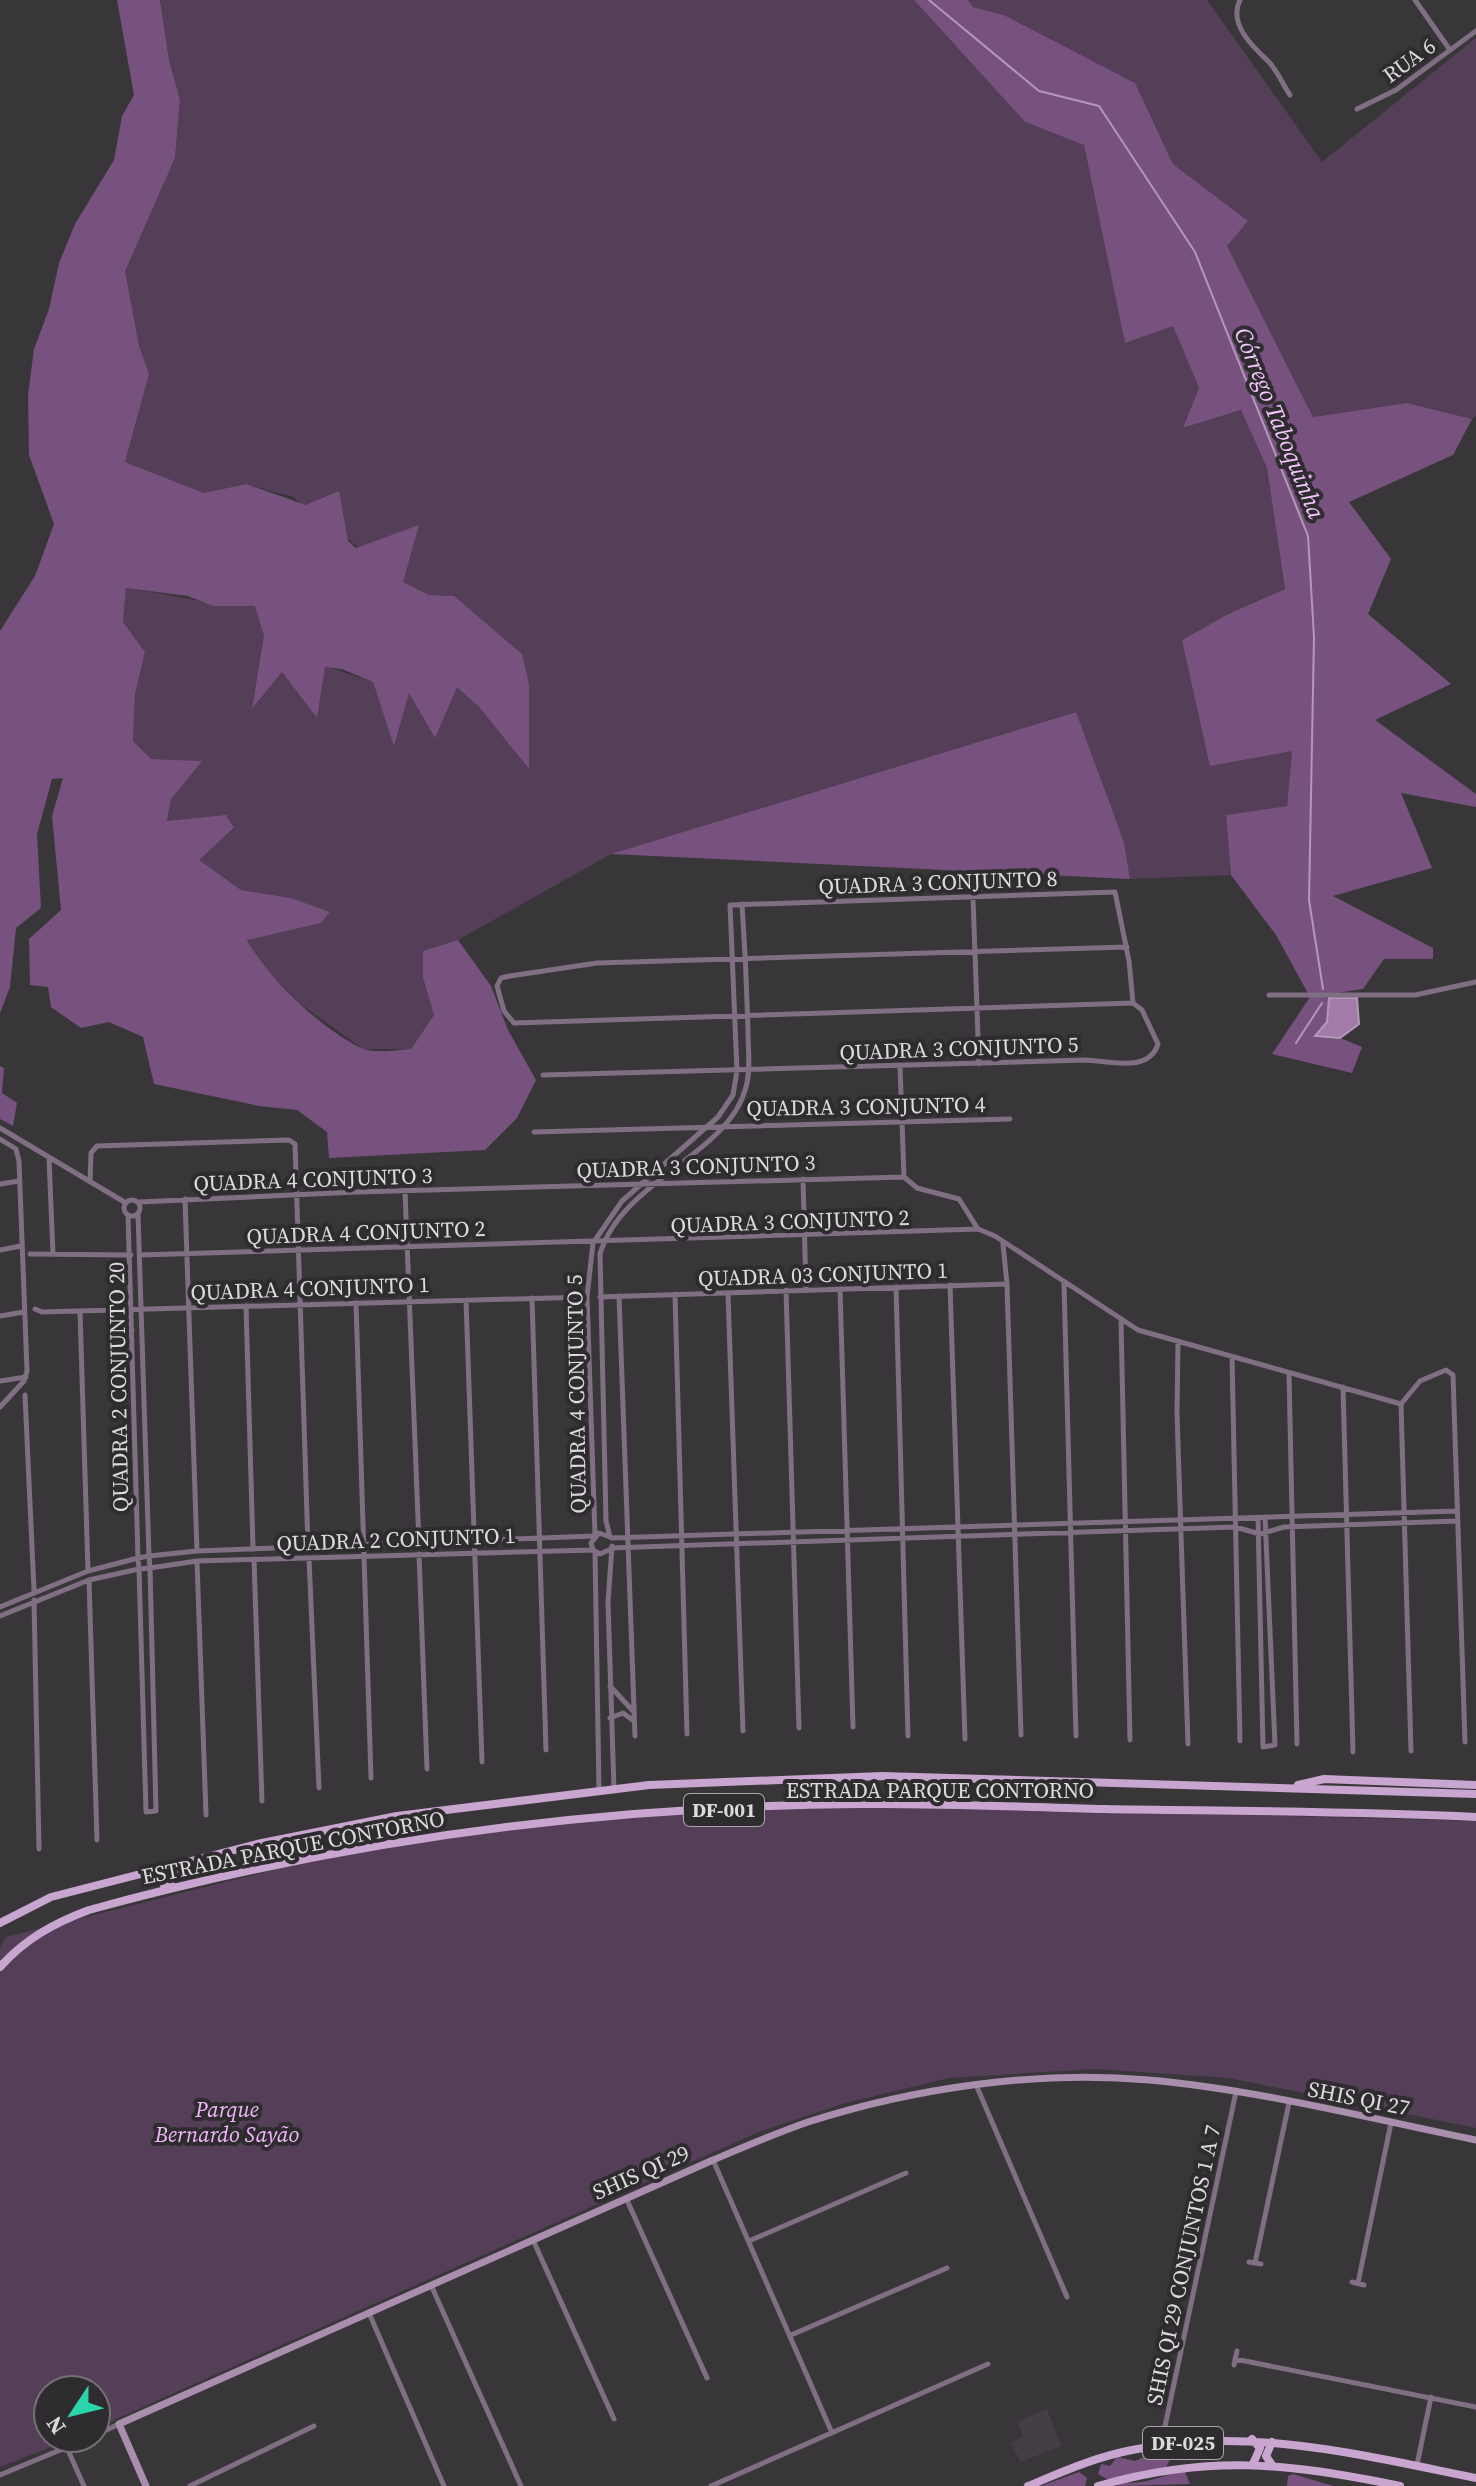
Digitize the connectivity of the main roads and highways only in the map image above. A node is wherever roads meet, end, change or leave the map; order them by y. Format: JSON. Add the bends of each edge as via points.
{"nodes":[{"id":1,"x":882,"y":1776,"type":"junction"},
{"id":2,"x":1476,"y":1785,"type":"edge"},
{"id":3,"x":1287,"y":1788,"type":"junction"},
{"id":4,"x":1476,"y":1794,"type":"edge"},
{"id":5,"x":886,"y":1805,"type":"junction"},
{"id":6,"x":1476,"y":1817,"type":"edge"},
{"id":7,"x":194,"y":1862,"type":"junction"},
{"id":8,"x":96,"y":1886,"type":"junction"},
{"id":9,"x":184,"y":1886,"type":"junction"},
{"id":10,"x":135,"y":1897,"type":"junction"},
{"id":11,"x":0,"y":1923,"type":"edge"},
{"id":12,"x":0,"y":1967,"type":"edge"},
{"id":13,"x":1252,"y":2439,"type":"junction"},
{"id":14,"x":1272,"y":2442,"type":"junction"},
{"id":15,"x":1253,"y":2464,"type":"junction"},
{"id":16,"x":1272,"y":2465,"type":"junction"},
{"id":17,"x":1476,"y":2478,"type":"edge"},
{"id":18,"x":1028,"y":2486,"type":"edge"},
{"id":19,"x":1098,"y":2486,"type":"edge"},
{"id":20,"x":1400,"y":2486,"type":"edge"}],
"edges":[{"from":1,"to":3,"type":"main road","name":"ESTRADA PARQUE CONTORNO","number":"DF-001"},
{"from":1,"to":5,"type":"main road","via":[[907,1789],[906,1797]]},
{"from":1,"to":7,"type":"main road","name":"ESTRADA PARQUE CONTORNO","number":"DF-001","via":[[599,1790],[397,1816]]},
{"from":2,"to":3,"type":"main road","via":[[1324,1779]]},
{"from":3,"to":4,"type":"main road","name":"ESTRADA PARQUE CONTORNO","number":"DF-001"},
{"from":5,"to":6,"type":"main road","name":"ESTRADA PARQUE CONTORNO","number":"DF-001"},
{"from":5,"to":9,"type":"main road","name":"ESTRADA PARQUE CONTORNO","number":"DF-001","via":[[673,1811],[509,1825],[395,1841]]},
{"from":7,"to":8,"type":"main road","name":"ESTRADA PARQUE CONTORNO","number":"DF-001"},
{"from":7,"to":9,"type":"main road","via":[[165,1874],[164,1885]]},
{"from":8,"to":10,"type":"main road","via":[[147,1880],[148,1890]]},
{"from":8,"to":11,"type":"main road","name":"ESTRADA PARQUE CONTORNO","number":"DF-001","via":[[30,1905]]},
{"from":9,"to":10,"type":"main road","name":"ESTRADA PARQUE CONTORNO","number":"DF-001"},
{"from":10,"to":12,"type":"main road","name":"ESTRADA PARQUE CONTORNO","number":"DF-001","via":[[62,1919],[21,1944]]},
{"from":13,"to":14,"type":"main road","number":"DF-025"},
{"from":13,"to":15,"type":"main road","via":[[1260,2448]]},
{"from":13,"to":18,"type":"main road","number":"DF-025","via":[[1161,2445],[1094,2459]]},
{"from":14,"to":16,"type":"main road","via":[[1266,2456]]},
{"from":14,"to":17,"type":"main road","number":"DF-025"},
{"from":15,"to":16,"type":"main road","number":"DF-025"},
{"from":15,"to":19,"type":"main road","number":"DF-025","via":[[1187,2465]]},
{"from":16,"to":20,"type":"main road","number":"DF-025"}]}
